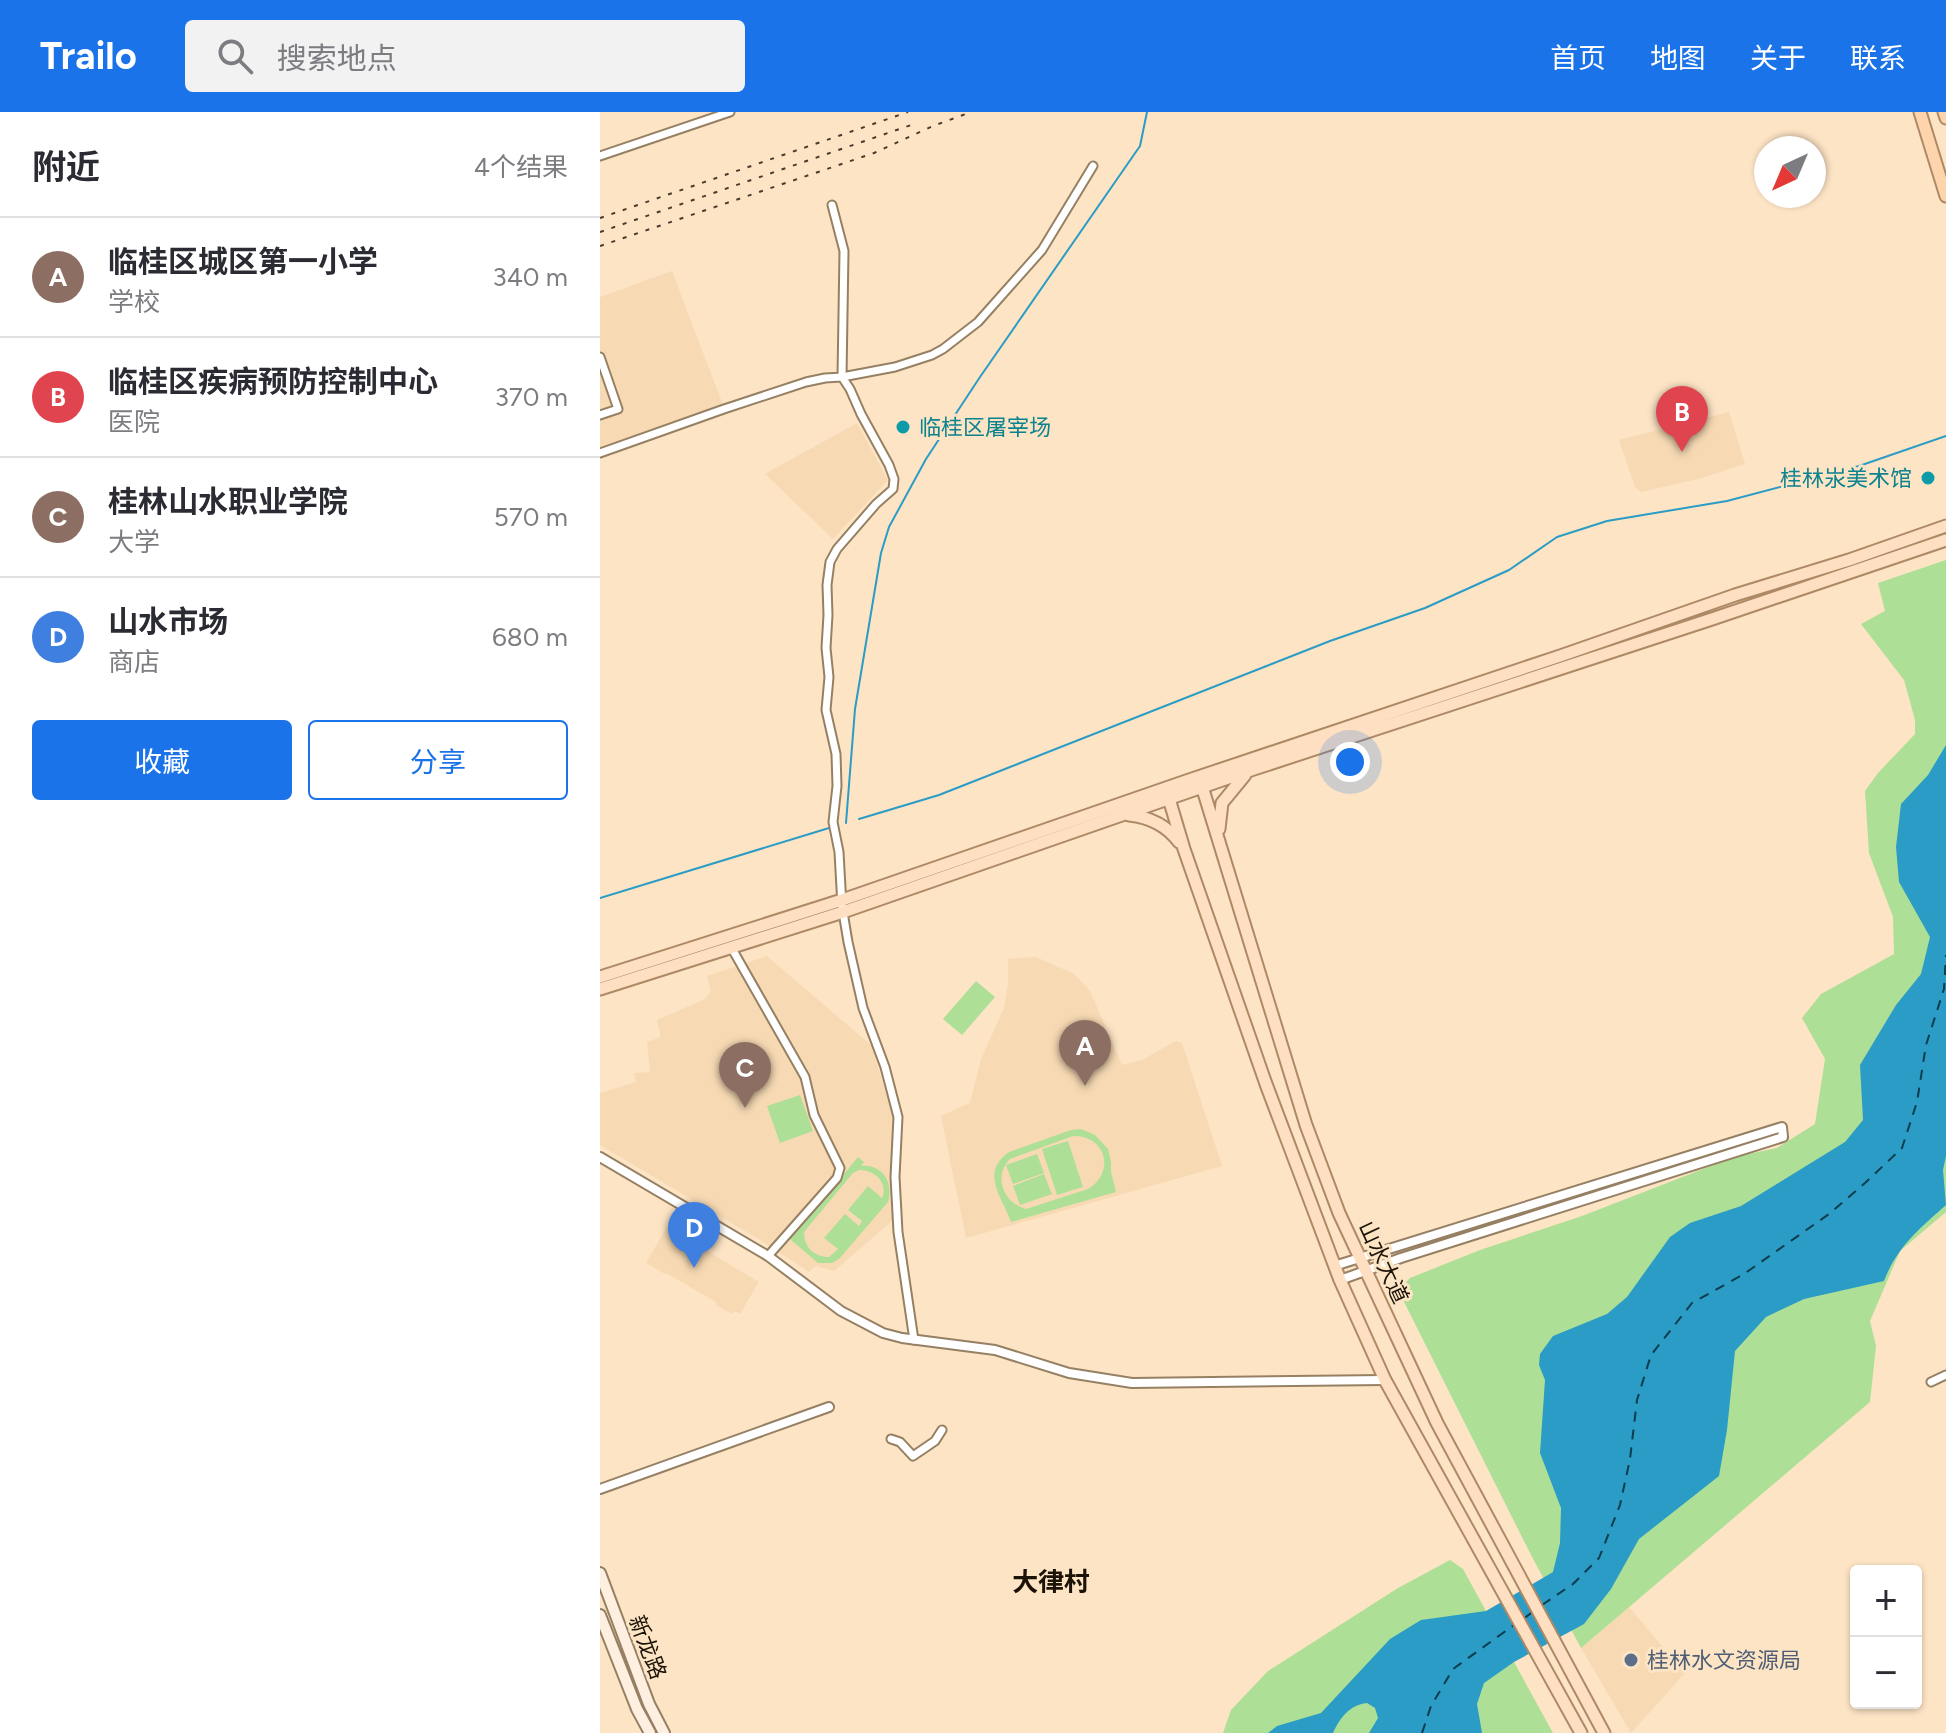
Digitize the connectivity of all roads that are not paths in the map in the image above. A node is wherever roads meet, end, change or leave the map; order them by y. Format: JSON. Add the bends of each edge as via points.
{"nodes":[{"id":1,"x":730,"y":112,"type":"edge"},
{"id":2,"x":1920,"y":112,"type":"edge"},
{"id":3,"x":1944,"y":112,"type":"edge"},
{"id":4,"x":1946,"y":118,"type":"edge"},
{"id":5,"x":600,"y":156,"type":"edge"},
{"id":6,"x":1093,"y":166,"type":"dead end"},
{"id":7,"x":1946,"y":196,"type":"edge"},
{"id":8,"x":832,"y":205,"type":"dead end"},
{"id":9,"x":600,"y":357,"type":"edge"},
{"id":10,"x":842,"y":377,"type":"junction"},
{"id":11,"x":600,"y":415,"type":"edge"},
{"id":12,"x":600,"y":453,"type":"edge"},
{"id":13,"x":1946,"y":526,"type":"edge"},
{"id":14,"x":1946,"y":540,"type":"edge"},
{"id":15,"x":1248,"y":772,"type":"junction"},
{"id":16,"x":1201,"y":782,"type":"junction"},
{"id":17,"x":1167,"y":794,"type":"junction"},
{"id":18,"x":1124,"y":815,"type":"junction"},
{"id":19,"x":1219,"y":838,"type":"junction"},
{"id":20,"x":1184,"y":849,"type":"junction"},
{"id":21,"x":843,"y":906,"type":"junction"},
{"id":22,"x":731,"y":947,"type":"junction"},
{"id":23,"x":600,"y":977,"type":"edge"},
{"id":24,"x":600,"y":989,"type":"edge"},
{"id":25,"x":600,"y":1157,"type":"edge"},
{"id":26,"x":768,"y":1256,"type":"junction"},
{"id":27,"x":1363,"y":1264,"type":"junction"},
{"id":28,"x":1334,"y":1266,"type":"junction"},
{"id":29,"x":1340,"y":1280,"type":"junction"},
{"id":30,"x":914,"y":1340,"type":"junction"},
{"id":31,"x":1946,"y":1375,"type":"edge"},
{"id":32,"x":1385,"y":1380,"type":"junction"},
{"id":33,"x":1931,"y":1382,"type":"dead end"},
{"id":34,"x":829,"y":1407,"type":"dead end"},
{"id":35,"x":942,"y":1430,"type":"dead end"},
{"id":36,"x":891,"y":1439,"type":"dead end"},
{"id":37,"x":600,"y":1489,"type":"edge"},
{"id":38,"x":600,"y":1573,"type":"edge"},
{"id":39,"x":600,"y":1615,"type":"edge"},
{"id":40,"x":650,"y":1733,"type":"edge"},
{"id":41,"x":664,"y":1733,"type":"edge"},
{"id":42,"x":1581,"y":1733,"type":"edge"},
{"id":43,"x":1604,"y":1733,"type":"edge"}],
"edges":[{"from":1,"to":5,"type":"street"},
{"from":2,"to":7,"type":"highway"},
{"from":3,"to":4,"type":"highway"},
{"from":6,"to":10,"type":"street","via":[[1042,250],[978,322],[932,355]]},
{"from":8,"to":10,"type":"street","via":[[844,251]]},
{"from":9,"to":11,"type":"street","via":[[618,409]]},
{"from":10,"to":12,"type":"street","via":[[806,382]]},
{"from":10,"to":21,"type":"street","via":[[894,479],[893,489],[837,549],[828,573],[826,710],[836,754],[833,822]]},
{"from":13,"to":16,"type":"main road"},
{"from":14,"to":15,"type":"main road"},
{"from":15,"to":16,"type":"main road"},
{"from":15,"to":19,"type":"main road","via":[[1222,803]]},
{"from":16,"to":17,"type":"main road"},
{"from":16,"to":19,"type":"main road","name":"山水大道"},
{"from":17,"to":18,"type":"main road"},
{"from":17,"to":20,"type":"main road","name":"山水大道"},
{"from":17,"to":21,"type":"main road"},
{"from":18,"to":20,"type":"main road","via":[[1164,827]]},
{"from":18,"to":21,"type":"main road"},
{"from":19,"to":27,"type":"main road","name":"山水大道","via":[[1306,1125]]},
{"from":20,"to":28,"type":"main road","name":"山水大道"},
{"from":21,"to":22,"type":"main road"},
{"from":21,"to":23,"type":"main road"},
{"from":21,"to":30,"type":"street","via":[[859,995],[897,1111],[896,1216]]},
{"from":22,"to":24,"type":"main road"},
{"from":22,"to":26,"type":"street","via":[[805,1077],[814,1115],[840,1168],[837,1178]]},
{"from":25,"to":26,"type":"street"},
{"from":26,"to":30,"type":"street","via":[[841,1311],[883,1333]]},
{"from":27,"to":27,"type":"street","via":[[1783,1137],[1782,1127]]},
{"from":27,"to":28,"type":"street"},
{"from":27,"to":29,"type":"street"},
{"from":27,"to":43,"type":"main road","name":"山水大道","via":[[1437,1423]]},
{"from":28,"to":29,"type":"main road","name":"山水大道"},
{"from":29,"to":32,"type":"main road","name":"山水大道"},
{"from":30,"to":32,"type":"street","via":[[995,1350],[1069,1373],[1132,1383]]},
{"from":31,"to":33,"type":"street"},
{"from":32,"to":42,"type":"main road","name":"山水大道"},
{"from":34,"to":37,"type":"street"},
{"from":35,"to":36,"type":"street","via":[[913,1456]]},
{"from":38,"to":41,"type":"main road","name":"新龙路"},
{"from":39,"to":40,"type":"main road","name":"新龙路"}]}
